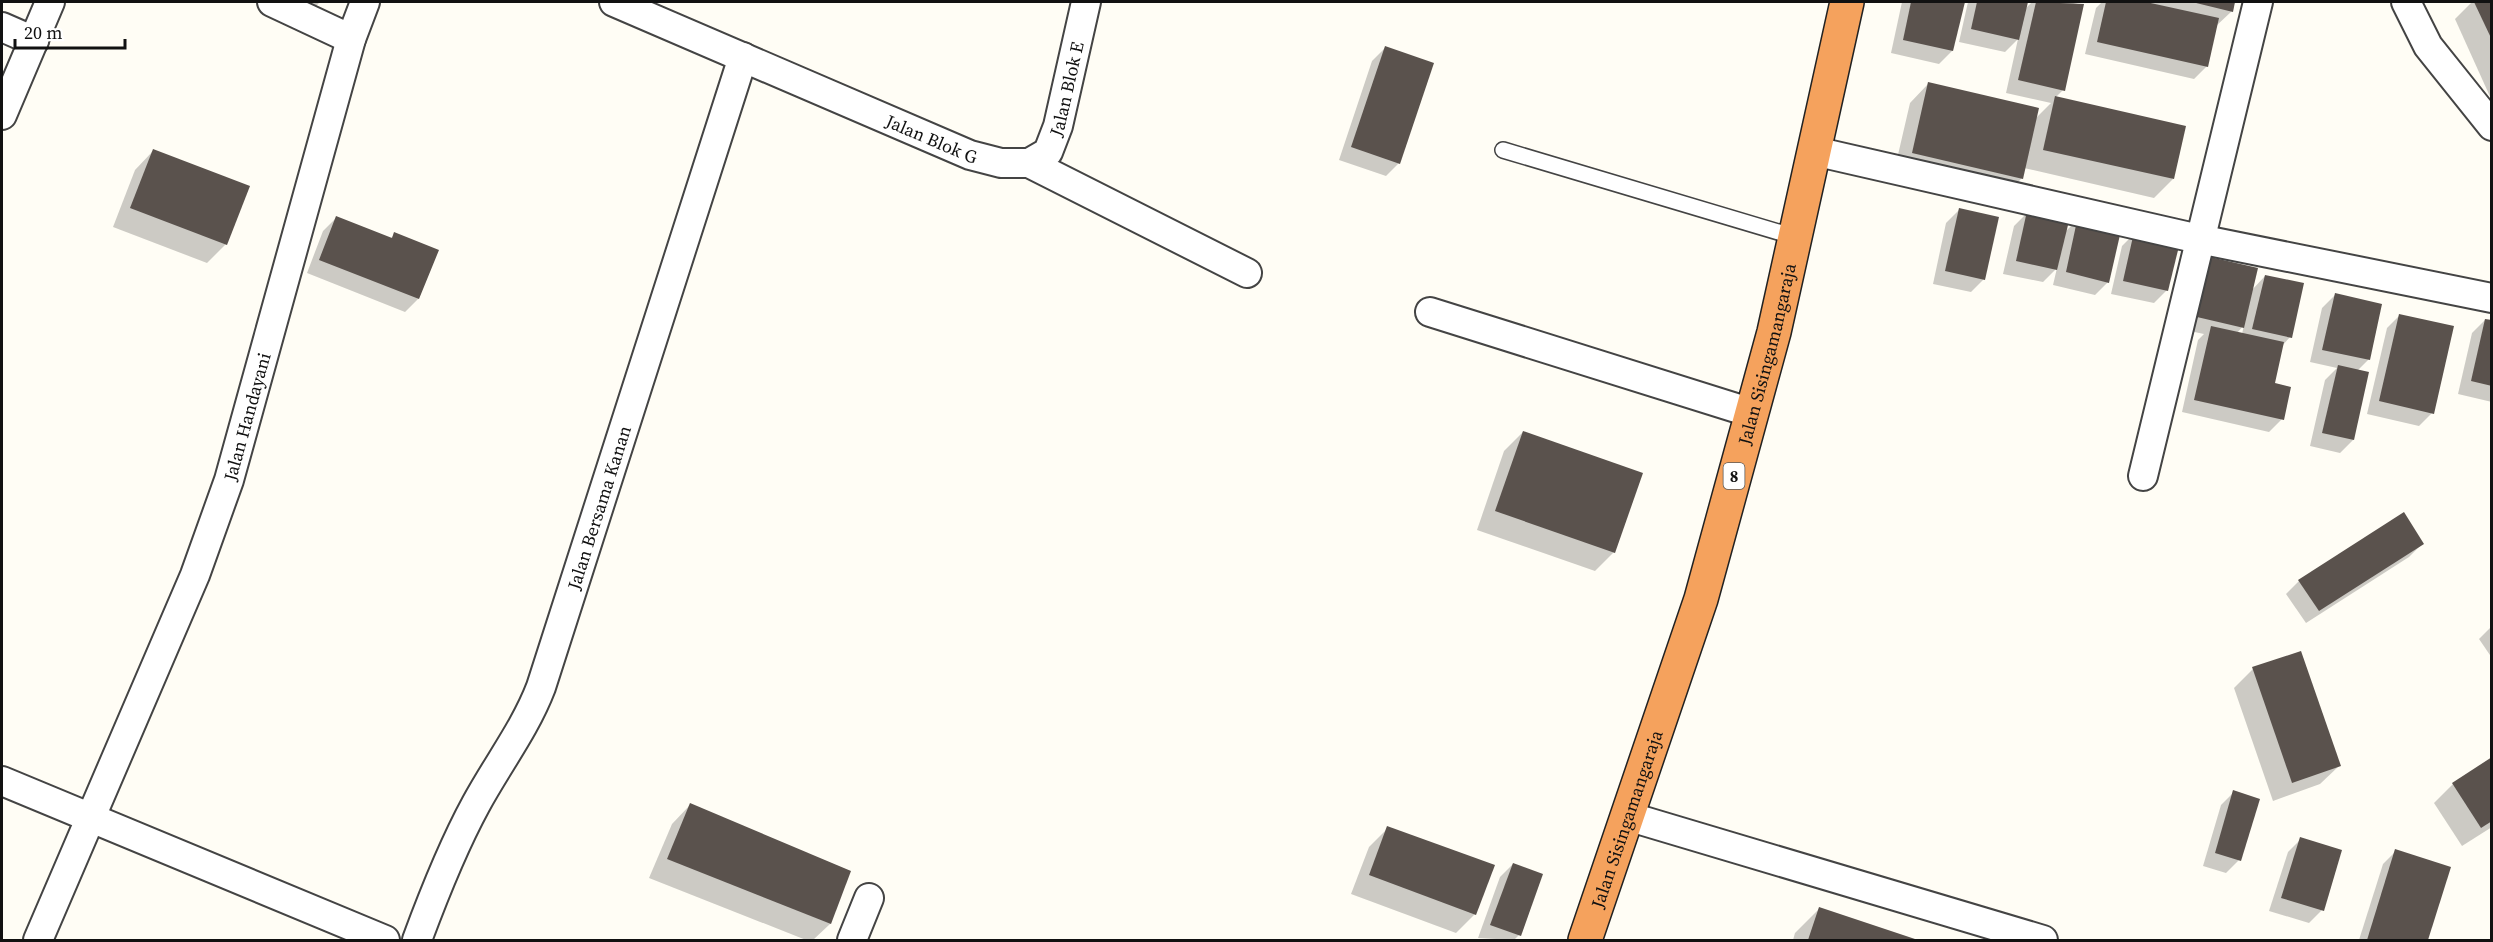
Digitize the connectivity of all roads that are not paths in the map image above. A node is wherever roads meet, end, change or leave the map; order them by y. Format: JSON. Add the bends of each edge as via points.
{"nodes":[{"id":1,"x":51,"y":2,"type":"edge"},
{"id":2,"x":272,"y":2,"type":"edge"},
{"id":3,"x":365,"y":2,"type":"edge"},
{"id":4,"x":615,"y":2,"type":"edge"},
{"id":5,"x":1086,"y":2,"type":"edge"},
{"id":6,"x":1846,"y":2,"type":"edge"},
{"id":7,"x":2258,"y":2,"type":"edge"},
{"id":8,"x":2406,"y":2,"type":"edge"},
{"id":9,"x":2,"y":27,"type":"edge"},
{"id":10,"x":351,"y":39,"type":"junction"},
{"id":11,"x":34,"y":41,"type":"junction"},
{"id":12,"x":743,"y":57,"type":"junction"},
{"id":13,"x":2,"y":115,"type":"edge"},
{"id":14,"x":2492,"y":126,"type":"edge"},
{"id":15,"x":1503,"y":150,"type":"dead end"},
{"id":16,"x":1814,"y":151,"type":"junction"},
{"id":17,"x":1029,"y":162,"type":"junction"},
{"id":18,"x":1795,"y":237,"type":"junction"},
{"id":19,"x":2199,"y":239,"type":"junction"},
{"id":20,"x":1247,"y":273,"type":"dead end"},
{"id":21,"x":2492,"y":298,"type":"edge"},
{"id":22,"x":1430,"y":312,"type":"dead end"},
{"id":23,"x":1752,"y":413,"type":"junction"},
{"id":24,"x":2143,"y":476,"type":"dead end"},
{"id":25,"x":2,"y":781,"type":"edge"},
{"id":26,"x":1627,"y":816,"type":"junction"},
{"id":27,"x":91,"y":818,"type":"junction"},
{"id":28,"x":869,"y":898,"type":"dead end"},
{"id":29,"x":38,"y":940,"type":"edge"},
{"id":30,"x":385,"y":940,"type":"edge"},
{"id":31,"x":417,"y":940,"type":"edge"},
{"id":32,"x":852,"y":940,"type":"edge"},
{"id":33,"x":1585,"y":940,"type":"edge"},
{"id":34,"x":2043,"y":940,"type":"edge"}],
"edges":[{"from":1,"to":11,"type":"street"},
{"from":2,"to":10,"type":"street"},
{"from":3,"to":10,"type":"street","name":"Jalan Handayani"},
{"from":4,"to":12,"type":"street","name":"Jalan Blok G"},
{"from":5,"to":17,"type":"street","name":"Jalan Blok E","via":[[1058,126],[1048,152]]},
{"from":6,"to":16,"type":"highway","name":"Jalan Sisingamangaraja","number":"8"},
{"from":7,"to":19,"type":"street"},
{"from":8,"to":14,"type":"street","via":[[2428,45]]},
{"from":9,"to":11,"type":"street"},
{"from":10,"to":27,"type":"street","name":"Jalan Handayani","via":[[230,480],[195,575]]},
{"from":11,"to":13,"type":"street"},
{"from":12,"to":17,"type":"street","name":"Jalan Blok G","via":[[970,155],[1001,163]]},
{"from":12,"to":31,"type":"street","name":"Jalan Bersama Kanan","via":[[541,687],[447,862]]},
{"from":15,"to":18,"type":"lane"},
{"from":16,"to":18,"type":"highway","name":"Jalan Sisingamangaraja","number":"8"},
{"from":16,"to":19,"type":"street"},
{"from":17,"to":20,"type":"street","name":"Jalan Blok G"},
{"from":18,"to":23,"type":"highway","name":"Jalan Sisingamangaraja","number":"8"},
{"from":19,"to":21,"type":"street"},
{"from":19,"to":24,"type":"street"},
{"from":22,"to":23,"type":"street"},
{"from":23,"to":26,"type":"highway","name":"Jalan Sisingamangaraja","number":"8","via":[[1701,599]]},
{"from":25,"to":27,"type":"street"},
{"from":26,"to":33,"type":"highway","name":"Jalan Sisingamangaraja","number":"8"},
{"from":26,"to":34,"type":"street"},
{"from":27,"to":29,"type":"street","name":"Jalan Handayani"},
{"from":27,"to":30,"type":"street"},
{"from":28,"to":32,"type":"street"}]}
